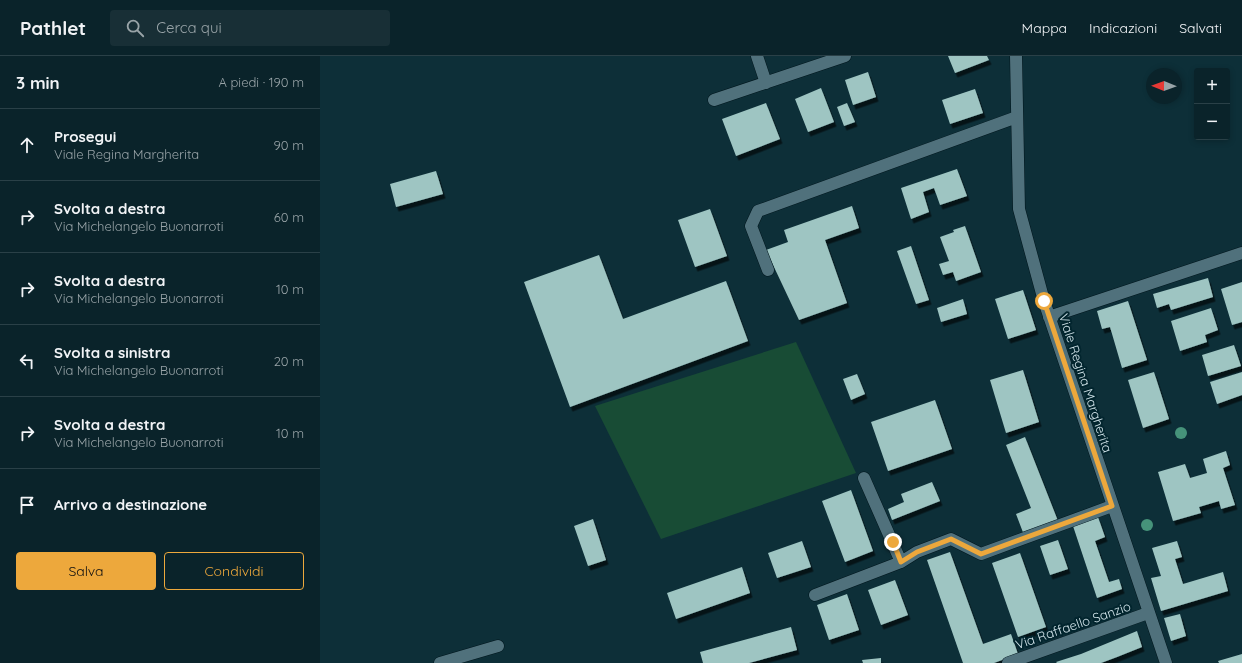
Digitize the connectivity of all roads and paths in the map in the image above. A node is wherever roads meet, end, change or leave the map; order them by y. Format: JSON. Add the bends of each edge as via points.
{"nodes":[{"id":1,"x":757,"y":56,"type":"edge"},
{"id":2,"x":845,"y":56,"type":"edge"},
{"id":3,"x":1016,"y":56,"type":"edge"},
{"id":4,"x":766,"y":83,"type":"junction"},
{"id":5,"x":714,"y":100,"type":"dead end"},
{"id":6,"x":1017,"y":117,"type":"junction"},
{"id":7,"x":1242,"y":254,"type":"edge"},
{"id":8,"x":768,"y":270,"type":"dead end"},
{"id":9,"x":1049,"y":317,"type":"junction"},
{"id":10,"x":864,"y":478,"type":"dead end"},
{"id":11,"x":1112,"y":506,"type":"junction"},
{"id":12,"x":901,"y":562,"type":"junction"},
{"id":13,"x":815,"y":595,"type":"dead end"},
{"id":14,"x":1148,"y":613,"type":"junction"},
{"id":15,"x":498,"y":646,"type":"dead end"},
{"id":16,"x":440,"y":663,"type":"edge"},
{"id":17,"x":1008,"y":663,"type":"edge"},
{"id":18,"x":1166,"y":663,"type":"edge"}],
"edges":[{"from":1,"to":4,"type":"street"},
{"from":2,"to":4,"type":"street"},
{"from":3,"to":6,"type":"street","name":"Viale Regina Margherita"},
{"from":4,"to":5,"type":"street"},
{"from":6,"to":8,"type":"street","via":[[758,211],[751,226]]},
{"from":6,"to":9,"type":"street","name":"Viale Regina Margherita","via":[[1019,209]]},
{"from":7,"to":9,"type":"street"},
{"from":9,"to":11,"type":"street","name":"Viale Regina Margherita"},
{"from":10,"to":12,"type":"street"},
{"from":11,"to":12,"type":"street","via":[[981,554],[951,539],[917,552]]},
{"from":11,"to":14,"type":"street","name":"Viale Regina Margherita"},
{"from":12,"to":13,"type":"street"},
{"from":14,"to":17,"type":"street","name":"Via Raffaello Sanzio"},
{"from":14,"to":18,"type":"street","name":"Viale Regina Margherita"},
{"from":15,"to":16,"type":"street"}]}
